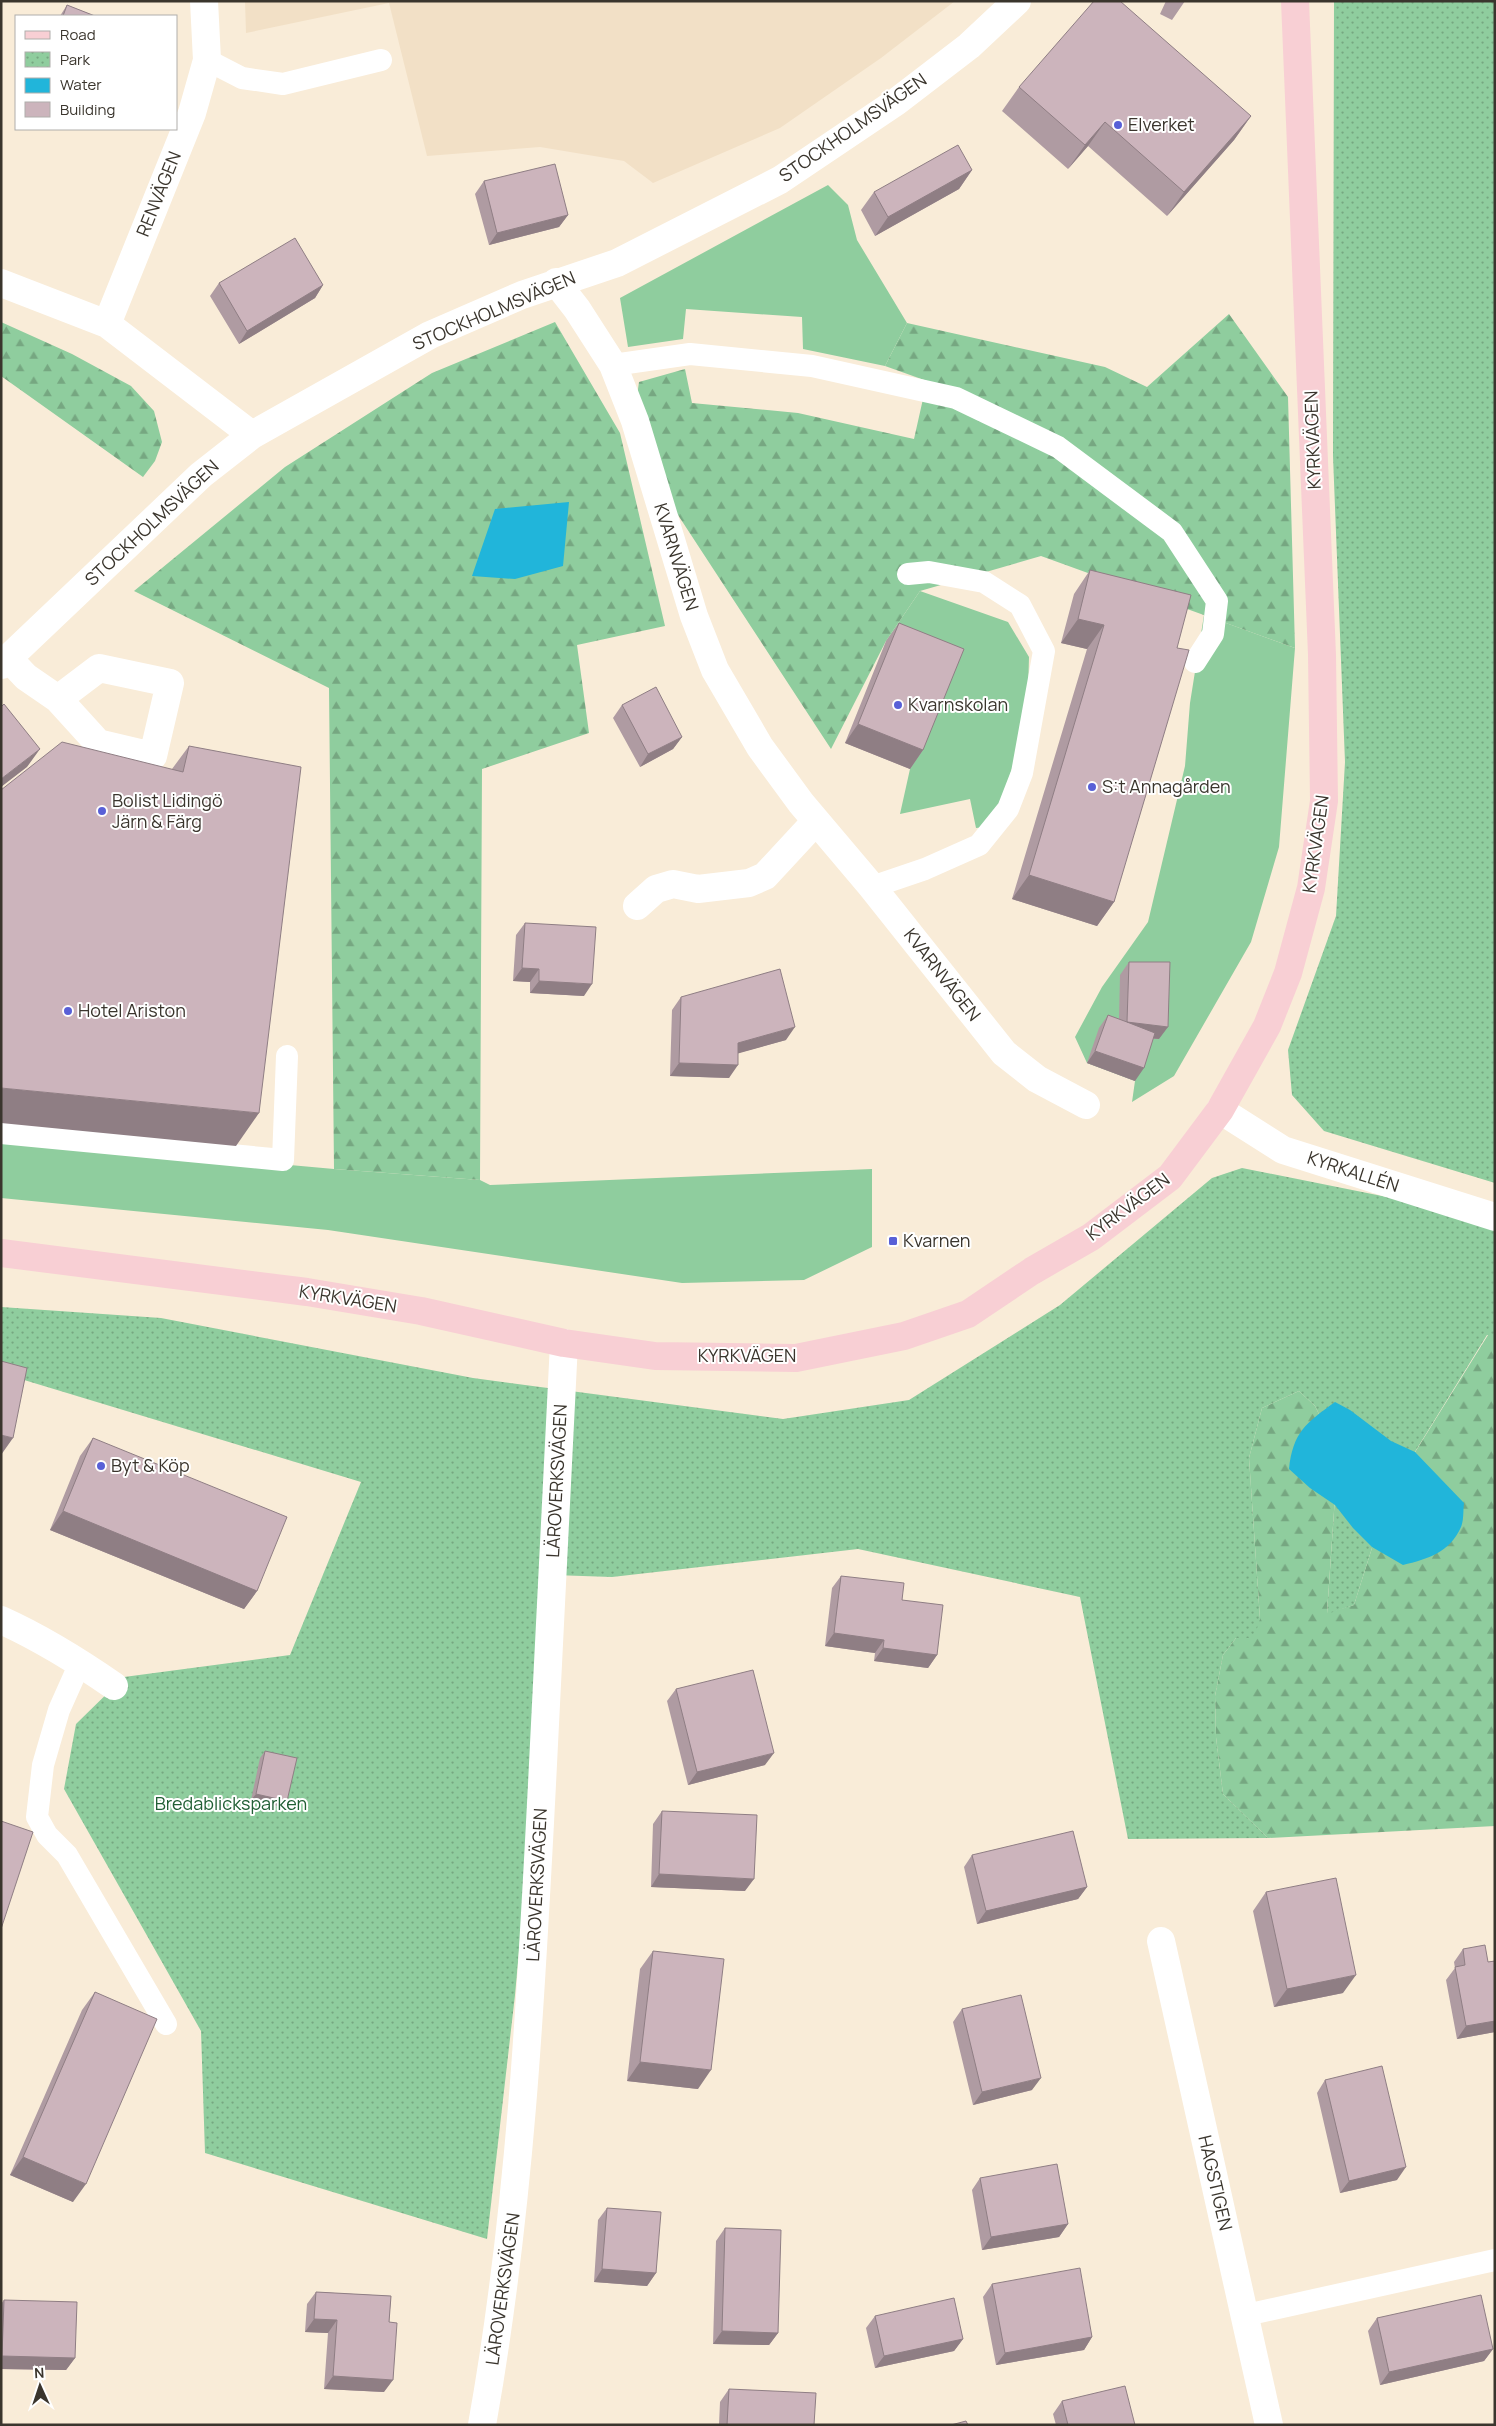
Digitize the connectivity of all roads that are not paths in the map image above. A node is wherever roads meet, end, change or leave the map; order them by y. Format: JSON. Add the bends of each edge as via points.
{"nodes":[{"id":1,"x":204,"y":1,"type":"edge"},
{"id":2,"x":1017,"y":1,"type":"edge"},
{"id":3,"x":1295,"y":1,"type":"edge"},
{"id":4,"x":207,"y":60,"type":"junction"},
{"id":5,"x":381,"y":60,"type":"dead end"},
{"id":6,"x":556,"y":282,"type":"junction"},
{"id":7,"x":1,"y":283,"type":"edge"},
{"id":8,"x":106,"y":324,"type":"junction"},
{"id":9,"x":613,"y":365,"type":"junction"},
{"id":10,"x":252,"y":435,"type":"junction"},
{"id":11,"x":908,"y":574,"type":"dead end"},
{"id":12,"x":5,"y":662,"type":"edge"},
{"id":13,"x":1195,"y":662,"type":"dead end"},
{"id":14,"x":58,"y":698,"type":"dead end"},
{"id":15,"x":816,"y":822,"type":"junction"},
{"id":16,"x":872,"y":887,"type":"junction"},
{"id":17,"x":637,"y":906,"type":"dead end"},
{"id":18,"x":287,"y":1056,"type":"dead end"},
{"id":19,"x":1086,"y":1105,"type":"dead end"},
{"id":20,"x":1220,"y":1110,"type":"junction"},
{"id":21,"x":1,"y":1133,"type":"edge"},
{"id":22,"x":1495,"y":1217,"type":"edge"},
{"id":23,"x":1,"y":1253,"type":"edge"},
{"id":24,"x":564,"y":1343,"type":"junction"},
{"id":25,"x":1,"y":1620,"type":"edge"},
{"id":26,"x":80,"y":1663,"type":"junction"},
{"id":27,"x":114,"y":1686,"type":"dead end"},
{"id":28,"x":1160,"y":1941,"type":"dead end"},
{"id":29,"x":166,"y":2024,"type":"dead end"},
{"id":30,"x":1495,"y":2260,"type":"edge"},
{"id":31,"x":1246,"y":2315,"type":"junction"},
{"id":32,"x":482,"y":2425,"type":"edge"},
{"id":33,"x":1269,"y":2425,"type":"edge"}],
"edges":[{"from":1,"to":4,"type":"street","name":"RENVÄGEN"},
{"from":2,"to":6,"type":"street","name":"STOCKHOLMSVÄGEN","via":[[968,46],[896,102],[780,180],[617,263]]},
{"from":3,"to":20,"type":"street","name":"KYRKVÄGEN","via":[[1322,654],[1324,801],[1311,888],[1288,973],[1267,1026]]},
{"from":4,"to":5,"type":"lane","via":[[242,78],[283,84]]},
{"from":4,"to":8,"type":"street","name":"RENVÄGEN","via":[[192,113]]},
{"from":6,"to":9,"type":"street","name":"KVARNVÄGEN"},
{"from":6,"to":10,"type":"street","name":"STOCKHOLMSVÄGEN","via":[[430,335]]},
{"from":7,"to":8,"type":"street"},
{"from":8,"to":10,"type":"street"},
{"from":9,"to":13,"type":"lane","via":[[690,354],[812,366],[956,398],[1058,447],[1172,532],[1217,601],[1213,634]]},
{"from":9,"to":15,"type":"street","name":"KVARNVÄGEN","via":[[636,421],[694,616],[716,670],[760,747]]},
{"from":10,"to":12,"type":"street","name":"STOCKHOLMSVÄGEN","via":[[201,475]]},
{"from":11,"to":16,"type":"lane","via":[[929,572],[984,582],[1020,605],[1044,651],[1022,773],[1008,809],[979,845],[925,869]]},
{"from":12,"to":14,"type":"street"},
{"from":15,"to":16,"type":"street","name":"KVARNVÄGEN"},
{"from":15,"to":17,"type":"street","via":[[765,876],[749,883],[698,889],[673,884],[656,889]]},
{"from":16,"to":19,"type":"street","name":"KVARNVÄGEN","via":[[1004,1053],[1037,1079]]},
{"from":18,"to":21,"type":"lane","via":[[283,1160]]},
{"from":20,"to":22,"type":"street","name":"KYRKALLÉN","via":[[1283,1150]]},
{"from":20,"to":24,"type":"street","name":"KYRKVÄGEN","via":[[1170,1176],[1091,1237],[968,1314],[904,1336],[796,1358],[655,1356]]},
{"from":23,"to":24,"type":"street","name":"KYRKVÄGEN","via":[[421,1310]]},
{"from":24,"to":32,"type":"street","name":"LÄROVERKSVÄGEN","via":[[527,2061],[513,2218]]},
{"from":25,"to":26,"type":"street"},
{"from":26,"to":27,"type":"street"},
{"from":26,"to":29,"type":"lane","via":[[60,1710],[43,1765],[37,1817],[47,1835],[67,1855]]},
{"from":28,"to":31,"type":"street","name":"HAGSTIGEN"},
{"from":30,"to":31,"type":"lane"},
{"from":31,"to":33,"type":"street","name":"HAGSTIGEN"}]}
